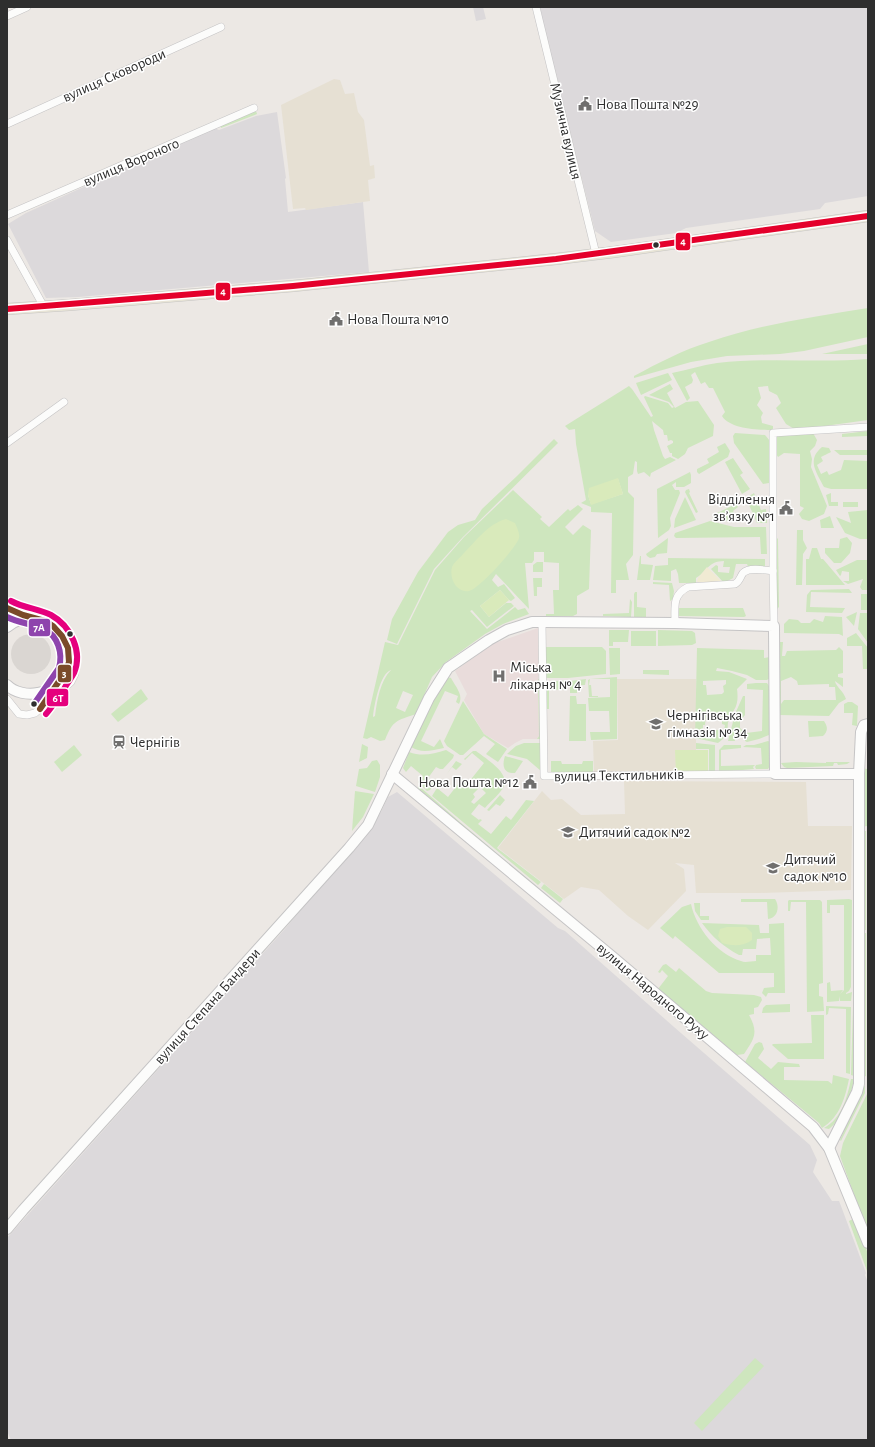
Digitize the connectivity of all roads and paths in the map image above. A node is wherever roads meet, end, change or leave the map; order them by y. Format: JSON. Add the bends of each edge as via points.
{"nodes":[{"id":1,"x":27,"y":7,"type":"edge"},
{"id":2,"x":536,"y":7,"type":"edge"},
{"id":3,"x":7,"y":16,"type":"edge"},
{"id":4,"x":221,"y":27,"type":"dead end"},
{"id":5,"x":254,"y":108,"type":"dead end"},
{"id":6,"x":7,"y":124,"type":"edge"},
{"id":7,"x":7,"y":215,"type":"edge"},
{"id":8,"x":868,"y":216,"type":"edge"},
{"id":9,"x":7,"y":240,"type":"edge"},
{"id":10,"x":596,"y":254,"type":"junction"},
{"id":11,"x":44,"y":307,"type":"junction"},
{"id":12,"x":7,"y":309,"type":"edge"},
{"id":13,"x":64,"y":402,"type":"dead end"},
{"id":14,"x":868,"y":427,"type":"edge"},
{"id":15,"x":7,"y":443,"type":"edge"},
{"id":16,"x":773,"y":570,"type":"junction"},
{"id":17,"x":7,"y":608,"type":"edge"},
{"id":18,"x":32,"y":618,"type":"junction"},
{"id":19,"x":542,"y":622,"type":"junction"},
{"id":20,"x":675,"y":623,"type":"junction"},
{"id":21,"x":774,"y":626,"type":"junction"},
{"id":22,"x":7,"y":627,"type":"edge"},
{"id":23,"x":68,"y":649,"type":"junction"},
{"id":24,"x":71,"y":682,"type":"junction"},
{"id":25,"x":57,"y":684,"type":"junction"},
{"id":26,"x":7,"y":685,"type":"edge"},
{"id":27,"x":20,"y":692,"type":"junction"},
{"id":28,"x":7,"y":694,"type":"edge"},
{"id":29,"x":7,"y":699,"type":"edge"},
{"id":30,"x":40,"y":709,"type":"junction"},
{"id":31,"x":868,"y":724,"type":"edge"},
{"id":32,"x":392,"y":774,"type":"junction"},
{"id":33,"x":776,"y":774,"type":"junction"},
{"id":34,"x":859,"y":774,"type":"junction"},
{"id":35,"x":830,"y":1148,"type":"junction"},
{"id":36,"x":7,"y":1229,"type":"edge"},
{"id":37,"x":868,"y":1243,"type":"edge"}],
"edges":[{"from":1,"to":3,"type":"street"},
{"from":2,"to":10,"type":"street","name":"Музична вулиця"},
{"from":4,"to":6,"type":"street","name":"вулиця Сковороди"},
{"from":5,"to":7,"type":"street","name":"вулиця Вороного"},
{"from":8,"to":10,"type":"main road"},
{"from":9,"to":11,"type":"street"},
{"from":10,"to":11,"type":"main road","via":[[293,286]]},
{"from":11,"to":12,"type":"main road"},
{"from":13,"to":15,"type":"street"},
{"from":14,"to":16,"type":"street","via":[[773,434]]},
{"from":16,"to":20,"type":"street","via":[[749,570],[744,572],[735,584],[688,587],[682,590],[676,596]]},
{"from":16,"to":21,"type":"street"},
{"from":17,"to":18,"type":"street"},
{"from":18,"to":22,"type":"street","via":[[21,619]]},
{"from":18,"to":23,"type":"street","via":[[49,622],[58,629]]},
{"from":19,"to":20,"type":"street"},
{"from":19,"to":32,"type":"street","via":[[532,622],[506,630],[448,668],[429,698]]},
{"from":19,"to":33,"type":"street","name":"вулиця Текстильників","via":[[544,776]]},
{"from":20,"to":21,"type":"street"},
{"from":21,"to":33,"type":"street"},
{"from":23,"to":24,"type":"street","via":[[75,666]]},
{"from":23,"to":25,"type":"street","via":[[67,668]]},
{"from":24,"to":25,"type":"street"},
{"from":24,"to":30,"type":"street"},
{"from":25,"to":27,"type":"street","via":[[40,693]]},
{"from":25,"to":30,"type":"street"},
{"from":26,"to":27,"type":"street"},
{"from":27,"to":28,"type":"street"},
{"from":29,"to":30,"type":"street","via":[[20,714],[27,715]]},
{"from":31,"to":34,"type":"street","via":[[864,725],[861,732]]},
{"from":32,"to":35,"type":"street","name":"вулиця Народного Руху","via":[[756,1078],[813,1127]]},
{"from":32,"to":36,"type":"street","name":"вулиця Степана Бандери","via":[[368,824],[340,858]]},
{"from":33,"to":34,"type":"street","name":"вулиця Текстильників"},
{"from":34,"to":35,"type":"street","via":[[859,1084]]},
{"from":35,"to":37,"type":"street","name":"вулиця Народного Руху"}]}
